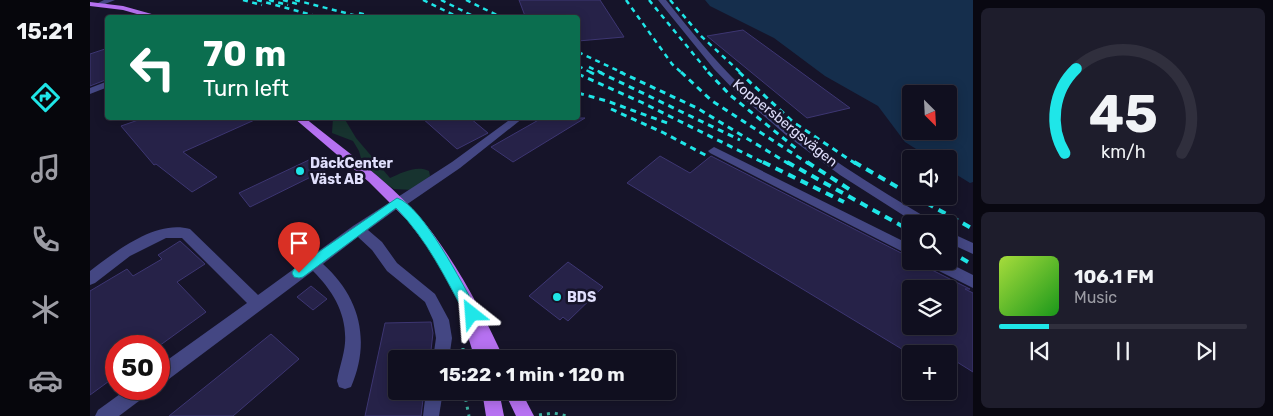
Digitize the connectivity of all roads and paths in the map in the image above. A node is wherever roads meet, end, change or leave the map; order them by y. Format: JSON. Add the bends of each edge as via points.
{"nodes":[{"id":1,"x":111,"y":0,"type":"edge"},
{"id":2,"x":662,"y":0,"type":"edge"},
{"id":3,"x":90,"y":4,"type":"edge"},
{"id":4,"x":100,"y":4,"type":"junction"},
{"id":5,"x":152,"y":15,"type":"edge"},
{"id":6,"x":105,"y":85,"type":"edge"},
{"id":7,"x":90,"y":91,"type":"edge"},
{"id":8,"x":301,"y":120,"type":"edge"},
{"id":9,"x":515,"y":120,"type":"edge"},
{"id":10,"x":714,"y":151,"type":"dead end"},
{"id":11,"x":398,"y":203,"type":"junction"},
{"id":12,"x":913,"y":215,"type":"edge"},
{"id":13,"x":358,"y":229,"type":"junction"},
{"id":14,"x":957,"y":241,"type":"edge"},
{"id":15,"x":902,"y":246,"type":"edge"},
{"id":16,"x":973,"y":249,"type":"edge"},
{"id":17,"x":313,"y":263,"type":"junction"},
{"id":18,"x":950,"y":270,"type":"edge"},
{"id":19,"x":90,"y":279,"type":"edge"},
{"id":20,"x":973,"y":282,"type":"edge"},
{"id":21,"x":464,"y":299,"type":"junction"},
{"id":22,"x":257,"y":304,"type":"junction"},
{"id":23,"x":463,"y":346,"type":"dead end"},
{"id":24,"x":442,"y":350,"type":"edge"},
{"id":25,"x":463,"y":350,"type":"edge"},
{"id":26,"x":480,"y":350,"type":"edge"},
{"id":27,"x":491,"y":350,"type":"edge"},
{"id":28,"x":170,"y":368,"type":"edge"},
{"id":29,"x":345,"y":381,"type":"dead end"},
{"id":30,"x":126,"y":400,"type":"edge"},
{"id":31,"x":433,"y":400,"type":"edge"},
{"id":32,"x":466,"y":400,"type":"edge"},
{"id":33,"x":492,"y":400,"type":"edge"},
{"id":34,"x":517,"y":400,"type":"edge"},
{"id":35,"x":431,"y":414,"type":"dead end"},
{"id":36,"x":104,"y":416,"type":"edge"},
{"id":37,"x":469,"y":416,"type":"edge"},
{"id":38,"x":495,"y":416,"type":"edge"},
{"id":39,"x":525,"y":416,"type":"edge"},
{"id":40,"x":536,"y":416,"type":"edge"},
{"id":41,"x":567,"y":416,"type":"edge"}],
"edges":[{"from":1,"to":4,"type":"lane"},
{"from":2,"to":12,"type":"lane","name":"Koppersbergsvägen","via":[[718,68],[755,102],[837,165]]},
{"from":3,"to":4,"type":"main road"},
{"from":4,"to":5,"type":"main road"},
{"from":6,"to":7,"type":"lane"},
{"from":8,"to":11,"type":"main road"},
{"from":9,"to":11,"type":"lane"},
{"from":10,"to":15,"type":"lane"},
{"from":11,"to":13,"type":"lane"},
{"from":11,"to":21,"type":"main road","via":[[433,244]]},
{"from":13,"to":17,"type":"lane"},
{"from":13,"to":24,"type":"lane","via":[[377,246],[392,267],[430,298],[441,320]]},
{"from":14,"to":16,"type":"lane"},
{"from":17,"to":22,"type":"lane"},
{"from":17,"to":29,"type":"lane","via":[[340,291],[350,314],[353,341]]},
{"from":18,"to":20,"type":"lane"},
{"from":19,"to":22,"type":"lane","via":[[125,252],[164,233],[185,233]]},
{"from":21,"to":26,"type":"main road"},
{"from":21,"to":27,"type":"main road"},
{"from":22,"to":28,"type":"lane"},
{"from":23,"to":25,"type":"path"},
{"from":30,"to":36,"type":"lane"},
{"from":31,"to":35,"type":"lane"},
{"from":32,"to":37,"type":"path"},
{"from":33,"to":38,"type":"main road"},
{"from":34,"to":39,"type":"main road"},
{"from":40,"to":41,"type":"path","via":[[554,413]]}]}
